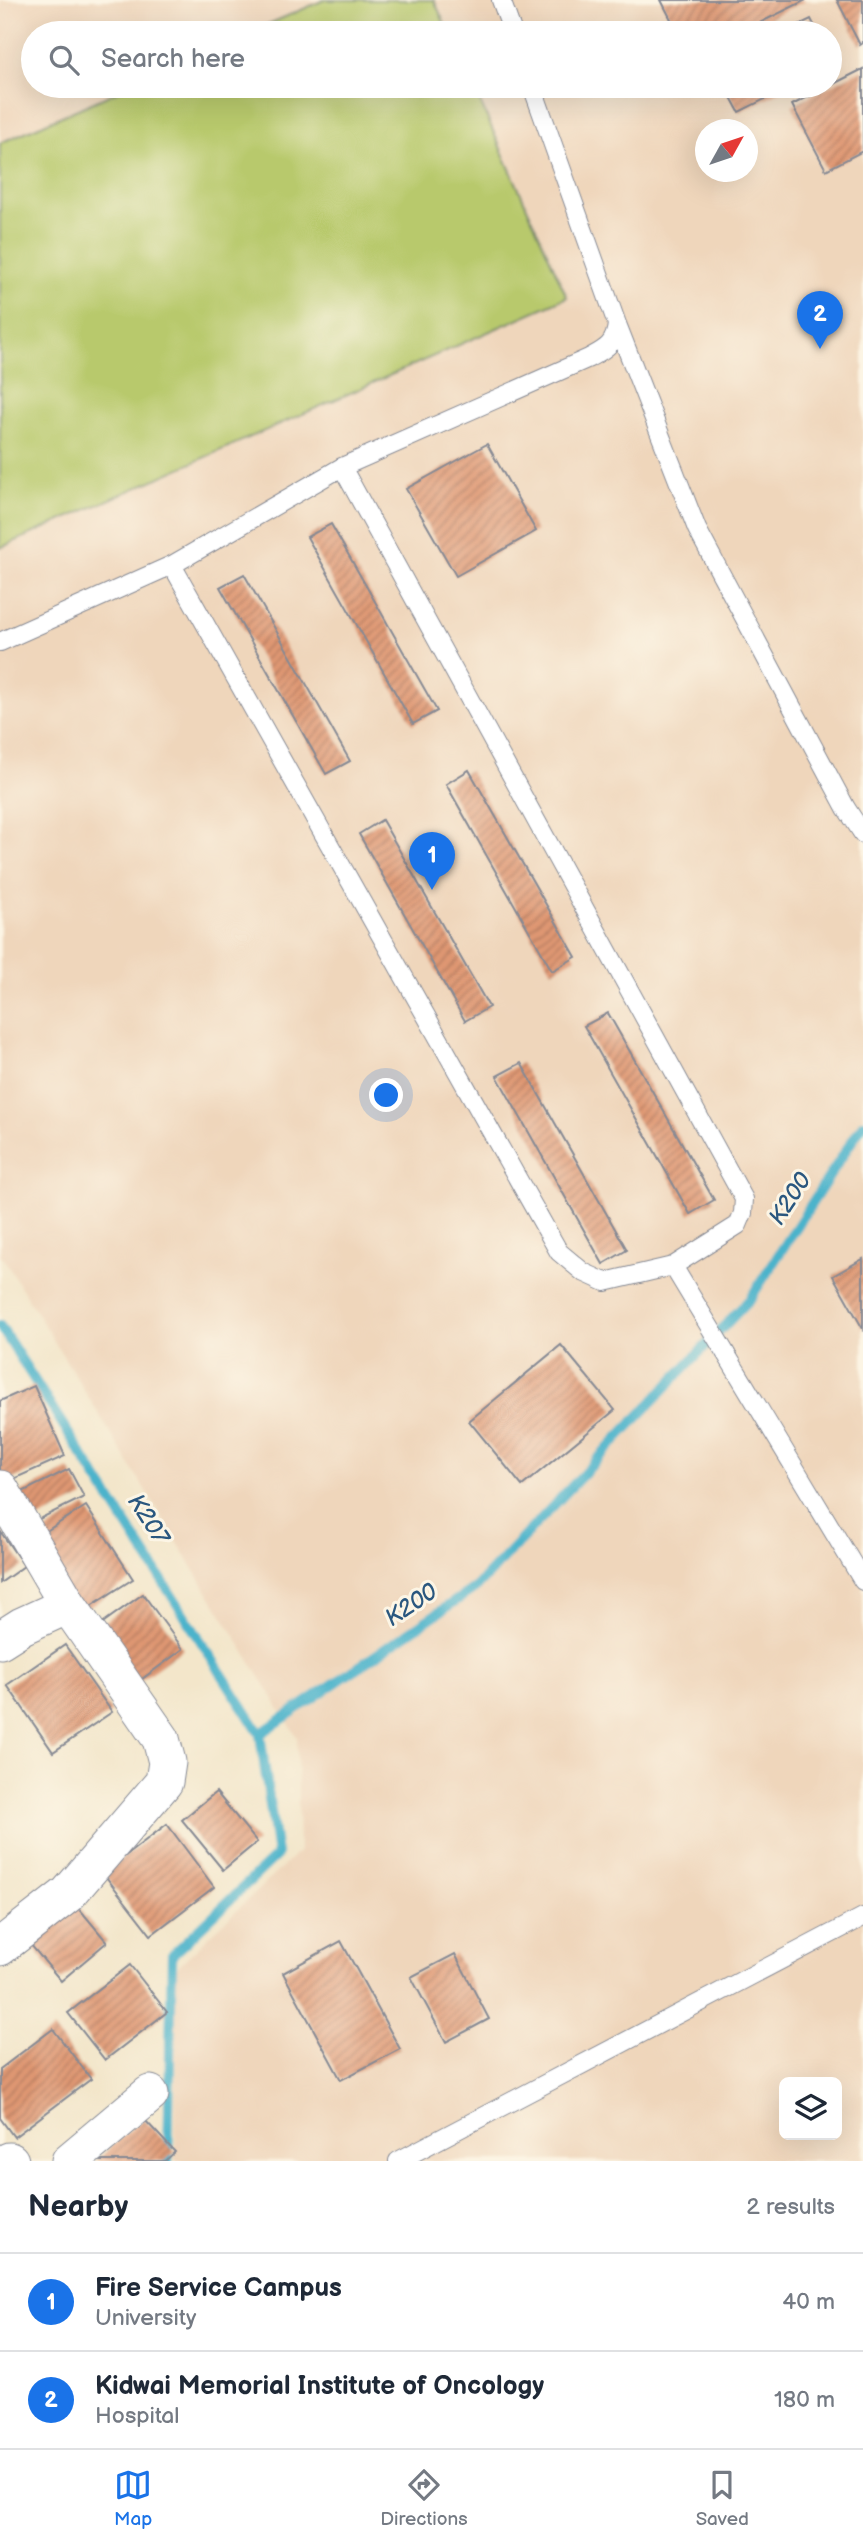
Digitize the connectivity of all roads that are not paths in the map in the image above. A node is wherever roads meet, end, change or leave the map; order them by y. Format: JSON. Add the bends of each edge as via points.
{"nodes":[{"id":1,"x":501,"y":0,"type":"edge"},
{"id":2,"x":509,"y":21,"type":"edge"},
{"id":3,"x":536,"y":98,"type":"edge"},
{"id":4,"x":617,"y":324,"type":"junction"},
{"id":5,"x":342,"y":467,"type":"junction"},
{"id":6,"x":172,"y":565,"type":"junction"},
{"id":7,"x":0,"y":642,"type":"edge"},
{"id":8,"x":863,"y":834,"type":"edge"},
{"id":9,"x":673,"y":1266,"type":"junction"},
{"id":10,"x":0,"y":1490,"type":"edge"},
{"id":11,"x":863,"y":1581,"type":"edge"},
{"id":12,"x":68,"y":1605,"type":"junction"},
{"id":13,"x":0,"y":1640,"type":"edge"},
{"id":14,"x":863,"y":1917,"type":"edge"},
{"id":15,"x":0,"y":1947,"type":"edge"},
{"id":16,"x":150,"y":2094,"type":"dead end"},
{"id":17,"x":70,"y":2161,"type":"edge"},
{"id":18,"x":398,"y":2161,"type":"edge"}],
"edges":[{"from":1,"to":2,"type":"lane"},
{"from":3,"to":4,"type":"lane"},
{"from":4,"to":5,"type":"lane","via":[[616,337],[589,358]]},
{"from":4,"to":8,"type":"lane","via":[[697,529]]},
{"from":5,"to":6,"type":"lane"},
{"from":5,"to":9,"type":"lane","via":[[744,1199],[738,1225]]},
{"from":6,"to":7,"type":"lane"},
{"from":6,"to":9,"type":"lane","via":[[559,1252],[583,1272],[605,1282]]},
{"from":9,"to":11,"type":"lane"},
{"from":10,"to":12,"type":"street"},
{"from":12,"to":13,"type":"street"},
{"from":12,"to":15,"type":"street","via":[[161,1739],[167,1762],[164,1782],[68,1894]]},
{"from":14,"to":18,"type":"lane"},
{"from":16,"to":17,"type":"street"}]}
